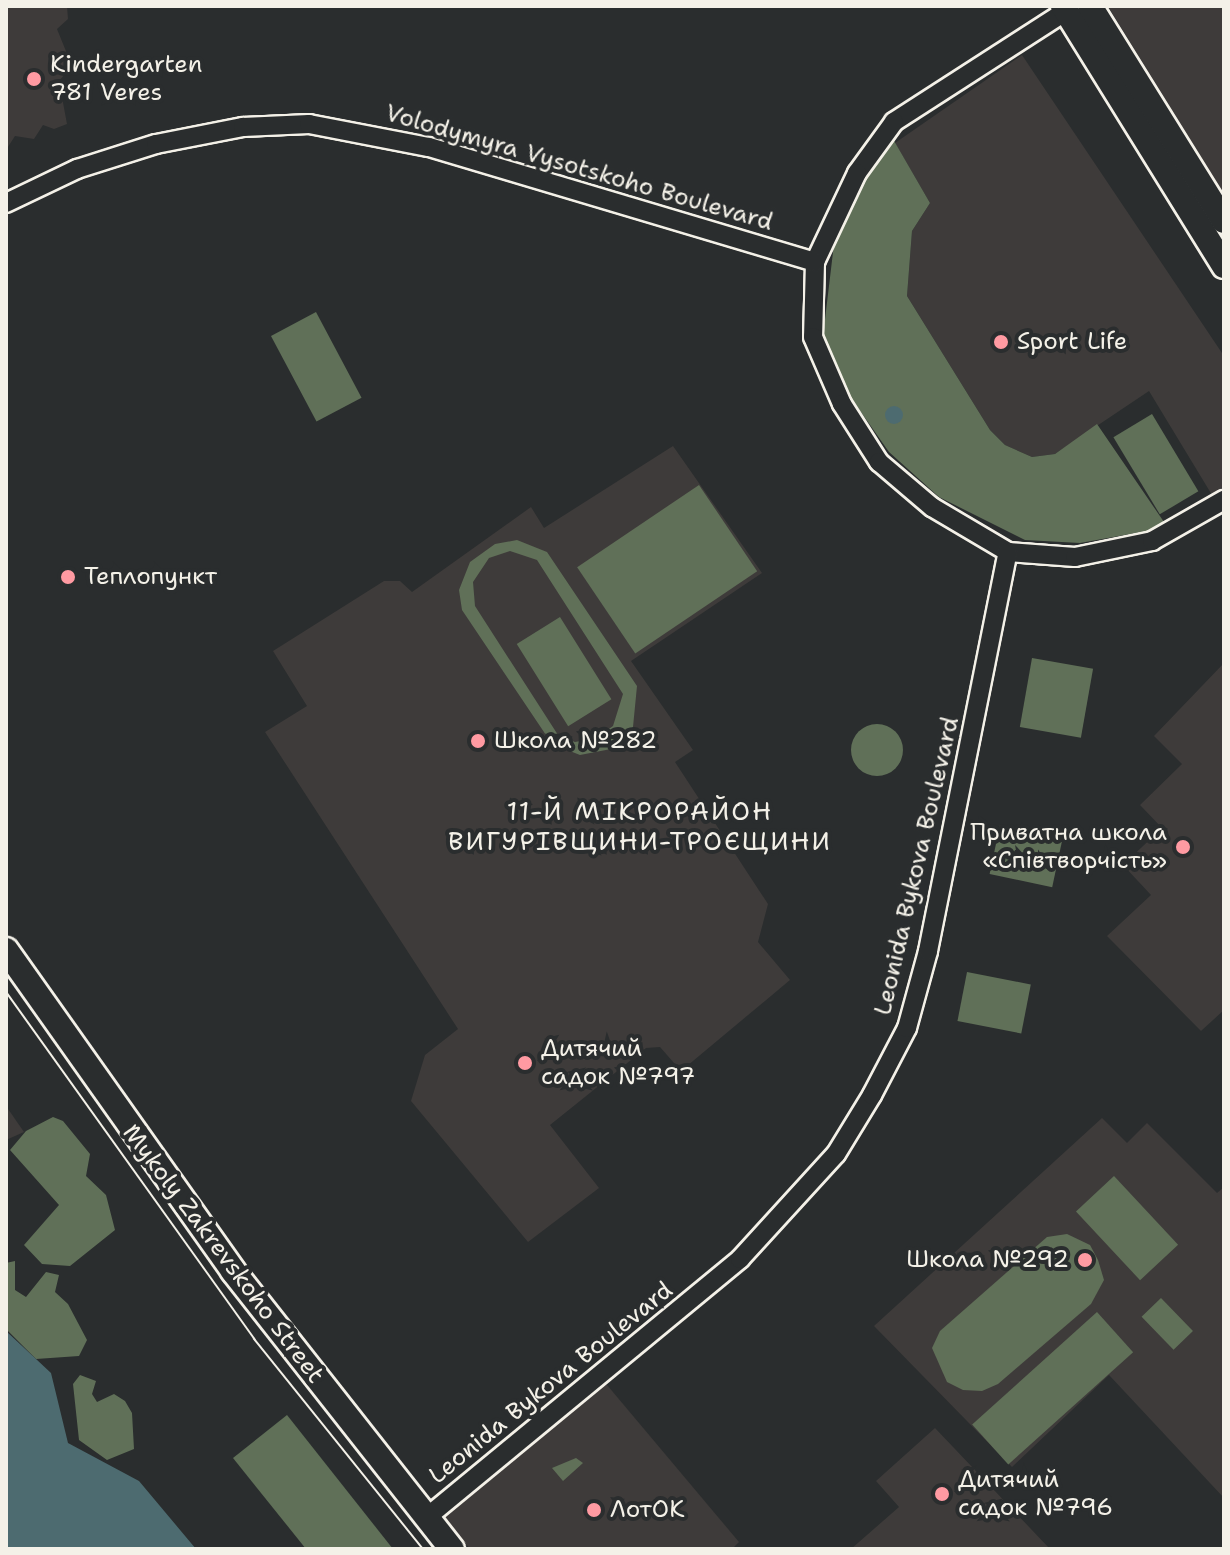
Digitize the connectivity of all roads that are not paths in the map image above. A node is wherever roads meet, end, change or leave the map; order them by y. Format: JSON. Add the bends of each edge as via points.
{"nodes":[{"id":1,"x":1090,"y":6,"type":"edge"},
{"id":2,"x":1064,"y":8,"type":"edge"},
{"id":3,"x":6,"y":203,"type":"edge"},
{"id":4,"x":1224,"y":221,"type":"edge"},
{"id":5,"x":815,"y":262,"type":"junction"},
{"id":6,"x":1224,"y":266,"type":"edge"},
{"id":7,"x":1224,"y":500,"type":"edge"},
{"id":8,"x":1008,"y":552,"type":"junction"},
{"id":9,"x":6,"y":950,"type":"edge"},
{"id":10,"x":426,"y":1518,"type":"junction"},
{"id":11,"x":452,"y":1549,"type":"edge"}],
"edges":[{"from":1,"to":4,"type":"street"},
{"from":2,"to":5,"type":"street","via":[[903,111],[857,173]]},
{"from":2,"to":6,"type":"street"},
{"from":3,"to":5,"type":"street","name":"Volodymyra Vysotskoho Boulevard","via":[[77,169],[156,144],[243,127],[309,124],[417,143]]},
{"from":5,"to":8,"type":"street","via":[[813,337],[842,404],[879,462],[932,507]]},
{"from":7,"to":8,"type":"street","via":[[1152,541],[1075,557]]},
{"from":8,"to":10,"type":"street","name":"Leonida Bykova Boulevard","via":[[928,951],[907,1028],[872,1095],[836,1154],[740,1259]]},
{"from":9,"to":10,"type":"street","name":"Mykoly Zakrevskoho Street","via":[[233,1271]]},
{"from":10,"to":11,"type":"street","name":"Mykoly Zakrevskoho Street"}]}
